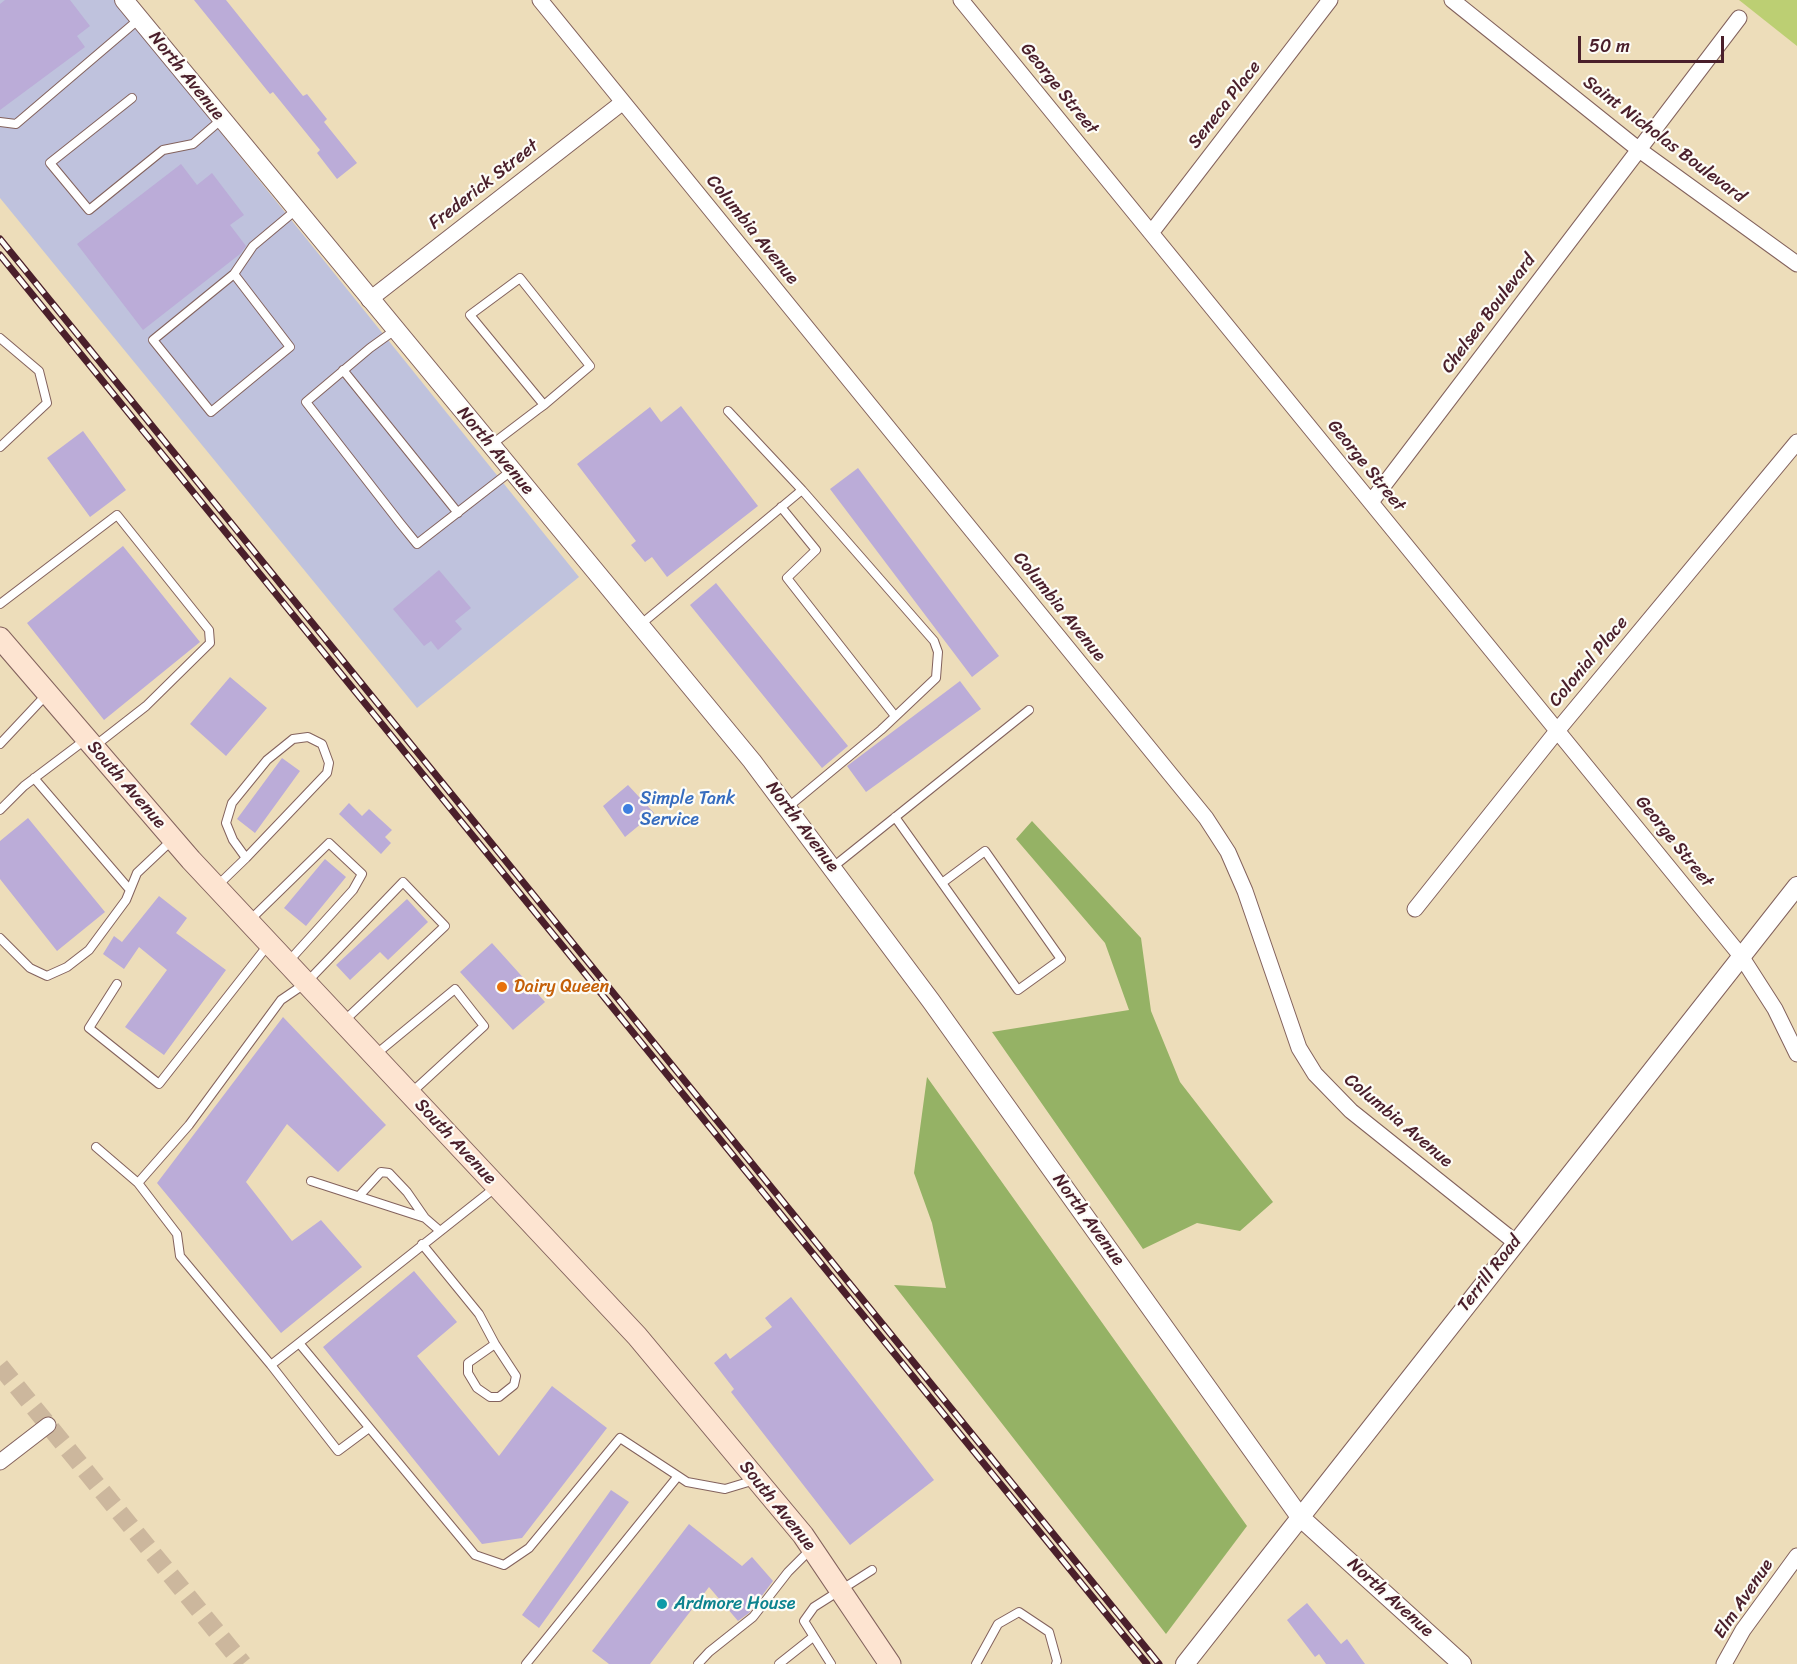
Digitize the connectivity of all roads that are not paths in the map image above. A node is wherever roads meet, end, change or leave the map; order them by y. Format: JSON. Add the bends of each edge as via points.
{"nodes":[{"id":1,"x":124,"y":0,"type":"edge"},
{"id":2,"x":540,"y":0,"type":"edge"},
{"id":3,"x":1330,"y":0,"type":"edge"},
{"id":4,"x":1452,"y":0,"type":"edge"},
{"id":5,"x":964,"y":1,"type":"edge"},
{"id":6,"x":1739,"y":18,"type":"dead end"},
{"id":7,"x":140,"y":19,"type":"junction"},
{"id":8,"x":132,"y":98,"type":"dead end"},
{"id":9,"x":623,"y":102,"type":"junction"},
{"id":10,"x":222,"y":119,"type":"junction"},
{"id":11,"x":0,"y":122,"type":"edge"},
{"id":12,"x":1638,"y":148,"type":"junction"},
{"id":13,"x":296,"y":210,"type":"junction"},
{"id":14,"x":1151,"y":233,"type":"junction"},
{"id":15,"x":1797,"y":264,"type":"edge"},
{"id":16,"x":234,"y":274,"type":"junction"},
{"id":17,"x":369,"y":300,"type":"junction"},
{"id":18,"x":395,"y":330,"type":"junction"},
{"id":19,"x":0,"y":338,"type":"edge"},
{"id":20,"x":343,"y":370,"type":"junction"},
{"id":21,"x":543,"y":405,"type":"junction"},
{"id":22,"x":728,"y":411,"type":"dead end"},
{"id":23,"x":1797,"y":442,"type":"edge"},
{"id":24,"x":490,"y":446,"type":"junction"},
{"id":25,"x":0,"y":447,"type":"edge"},
{"id":26,"x":511,"y":471,"type":"junction"},
{"id":27,"x":802,"y":490,"type":"junction"},
{"id":28,"x":1371,"y":502,"type":"junction"},
{"id":29,"x":782,"y":507,"type":"junction"},
{"id":30,"x":458,"y":513,"type":"junction"},
{"id":31,"x":0,"y":603,"type":"edge"},
{"id":32,"x":639,"y":626,"type":"junction"},
{"id":33,"x":0,"y":638,"type":"edge"},
{"id":34,"x":47,"y":694,"type":"junction"},
{"id":35,"x":1029,"y":710,"type":"dead end"},
{"id":36,"x":895,"y":716,"type":"junction"},
{"id":37,"x":1557,"y":730,"type":"junction"},
{"id":38,"x":90,"y":743,"type":"junction"},
{"id":39,"x":0,"y":746,"type":"edge"},
{"id":40,"x":34,"y":778,"type":"junction"},
{"id":41,"x":788,"y":808,"type":"junction"},
{"id":42,"x":0,"y":810,"type":"edge"},
{"id":43,"x":895,"y":817,"type":"junction"},
{"id":44,"x":173,"y":840,"type":"junction"},
{"id":45,"x":246,"y":858,"type":"junction"},
{"id":46,"x":833,"y":867,"type":"junction"},
{"id":47,"x":942,"y":883,"type":"junction"},
{"id":48,"x":1797,"y":886,"type":"edge"},
{"id":49,"x":216,"y":887,"type":"junction"},
{"id":50,"x":130,"y":890,"type":"junction"},
{"id":51,"x":1415,"y":909,"type":"dead end"},
{"id":52,"x":248,"y":921,"type":"junction"},
{"id":53,"x":0,"y":938,"type":"edge"},
{"id":54,"x":269,"y":944,"type":"junction"},
{"id":55,"x":1742,"y":956,"type":"junction"},
{"id":56,"x":287,"y":963,"type":"junction"},
{"id":57,"x":306,"y":983,"type":"junction"},
{"id":58,"x":117,"y":984,"type":"dead end"},
{"id":59,"x":343,"y":1022,"type":"junction"},
{"id":60,"x":1797,"y":1054,"type":"edge"},
{"id":61,"x":374,"y":1055,"type":"junction"},
{"id":62,"x":410,"y":1094,"type":"junction"},
{"id":63,"x":96,"y":1147,"type":"dead end"},
{"id":64,"x":311,"y":1181,"type":"dead end"},
{"id":65,"x":138,"y":1183,"type":"junction"},
{"id":66,"x":497,"y":1186,"type":"junction"},
{"id":67,"x":359,"y":1196,"type":"junction"},
{"id":68,"x":425,"y":1218,"type":"junction"},
{"id":69,"x":440,"y":1231,"type":"junction"},
{"id":70,"x":1515,"y":1242,"type":"junction"},
{"id":71,"x":422,"y":1244,"type":"junction"},
{"id":72,"x":299,"y":1343,"type":"junction"},
{"id":73,"x":495,"y":1344,"type":"junction"},
{"id":74,"x":271,"y":1365,"type":"junction"},
{"id":75,"x":48,"y":1425,"type":"dead end"},
{"id":76,"x":369,"y":1428,"type":"junction"},
{"id":77,"x":0,"y":1462,"type":"edge"},
{"id":78,"x":678,"y":1476,"type":"junction"},
{"id":79,"x":757,"y":1479,"type":"junction"},
{"id":80,"x":1300,"y":1517,"type":"junction"},
{"id":81,"x":812,"y":1548,"type":"junction"},
{"id":82,"x":1797,"y":1556,"type":"edge"},
{"id":83,"x":872,"y":1570,"type":"dead end"},
{"id":84,"x":840,"y":1588,"type":"junction"},
{"id":85,"x":813,"y":1636,"type":"junction"},
{"id":86,"x":526,"y":1664,"type":"edge"},
{"id":87,"x":698,"y":1664,"type":"edge"},
{"id":88,"x":779,"y":1664,"type":"edge"},
{"id":89,"x":831,"y":1664,"type":"edge"},
{"id":90,"x":890,"y":1664,"type":"edge"},
{"id":91,"x":976,"y":1664,"type":"edge"},
{"id":92,"x":1056,"y":1664,"type":"edge"},
{"id":93,"x":1185,"y":1664,"type":"edge"},
{"id":94,"x":1462,"y":1664,"type":"edge"},
{"id":95,"x":1724,"y":1664,"type":"edge"}],
"edges":[{"from":1,"to":7,"type":"street","name":"North Avenue"},
{"from":2,"to":9,"type":"street","name":"Columbia Avenue"},
{"from":3,"to":14,"type":"street","name":"Seneca Place"},
{"from":4,"to":12,"type":"street","name":"Saint Nicholas Boulevard"},
{"from":5,"to":14,"type":"street","name":"George Street"},
{"from":6,"to":12,"type":"street","name":"Chelsea Boulevard"},
{"from":7,"to":10,"type":"street","name":"North Avenue"},
{"from":7,"to":11,"type":"lane","via":[[16,124]]},
{"from":8,"to":10,"type":"lane","via":[[50,163],[89,210],[163,150],[193,144]]},
{"from":9,"to":17,"type":"street","name":"Frederick Street"},
{"from":9,"to":70,"type":"street","name":"Columbia Avenue","via":[[1206,818],[1233,862],[1299,1048],[1315,1074],[1351,1111]]},
{"from":10,"to":13,"type":"street","name":"North Avenue"},
{"from":12,"to":15,"type":"street","name":"Saint Nicholas Boulevard"},
{"from":12,"to":28,"type":"street","name":"Chelsea Boulevard"},
{"from":13,"to":16,"type":"lane","via":[[253,246]]},
{"from":13,"to":17,"type":"street","name":"North Avenue"},
{"from":14,"to":28,"type":"street","name":"George Street"},
{"from":16,"to":16,"type":"lane","via":[[290,347],[211,412],[153,340]]},
{"from":17,"to":18,"type":"street","name":"North Avenue"},
{"from":18,"to":20,"type":"lane"},
{"from":18,"to":24,"type":"street","name":"North Avenue"},
{"from":19,"to":25,"type":"lane","via":[[39,371],[47,403]]},
{"from":20,"to":30,"type":"lane"},
{"from":20,"to":30,"type":"lane","via":[[306,402],[400,523],[417,544]]},
{"from":21,"to":21,"type":"lane","via":[[590,366],[520,278],[470,315]]},
{"from":21,"to":24,"type":"lane"},
{"from":22,"to":27,"type":"lane"},
{"from":23,"to":37,"type":"street","name":"Colonial Place"},
{"from":24,"to":26,"type":"street","name":"North Avenue"},
{"from":26,"to":30,"type":"lane"},
{"from":26,"to":32,"type":"street","name":"North Avenue"},
{"from":27,"to":29,"type":"lane"},
{"from":27,"to":36,"type":"lane","via":[[934,641],[938,652],[936,678]]},
{"from":28,"to":37,"type":"street","name":"George Street"},
{"from":29,"to":32,"type":"lane"},
{"from":29,"to":36,"type":"lane","via":[[816,550],[787,578]]},
{"from":31,"to":38,"type":"lane","via":[[117,515],[209,630],[210,644],[146,706]]},
{"from":32,"to":41,"type":"street","name":"North Avenue"},
{"from":33,"to":34,"type":"main road","name":"South Avenue"},
{"from":34,"to":38,"type":"main road","name":"South Avenue"},
{"from":34,"to":39,"type":"lane"},
{"from":35,"to":43,"type":"lane"},
{"from":36,"to":41,"type":"lane"},
{"from":37,"to":51,"type":"street","name":"Colonial Place"},
{"from":37,"to":55,"type":"street","name":"George Street"},
{"from":38,"to":40,"type":"lane"},
{"from":38,"to":44,"type":"main road","name":"South Avenue"},
{"from":40,"to":42,"type":"lane"},
{"from":40,"to":50,"type":"lane"},
{"from":41,"to":46,"type":"street","name":"North Avenue"},
{"from":43,"to":46,"type":"lane"},
{"from":43,"to":47,"type":"lane"},
{"from":44,"to":49,"type":"main road","name":"South Avenue"},
{"from":44,"to":50,"type":"lane","via":[[137,873]]},
{"from":45,"to":45,"type":"lane","via":[[327,773],[329,763],[322,744],[308,737],[293,740],[267,760],[232,803],[226,823]]},
{"from":45,"to":49,"type":"lane"},
{"from":46,"to":80,"type":"street","name":"North Avenue"},
{"from":47,"to":47,"type":"lane","via":[[1018,990],[1061,958],[985,851]]},
{"from":48,"to":55,"type":"street","name":"Terrill Road"},
{"from":49,"to":52,"type":"main road","name":"South Avenue"},
{"from":50,"to":53,"type":"lane","via":[[89,950],[47,976],[30,968]]},
{"from":52,"to":54,"type":"main road","name":"South Avenue"},
{"from":52,"to":56,"type":"lane","via":[[329,843],[362,874],[353,890]]},
{"from":54,"to":56,"type":"main road","name":"South Avenue"},
{"from":54,"to":58,"type":"lane","via":[[159,1084],[89,1028]]},
{"from":55,"to":60,"type":"street","name":"George Street"},
{"from":55,"to":70,"type":"street","name":"Terrill Road"},
{"from":56,"to":57,"type":"main road","name":"South Avenue"},
{"from":57,"to":59,"type":"main road","name":"South Avenue"},
{"from":57,"to":59,"type":"lane","via":[[403,882],[445,926]]},
{"from":57,"to":65,"type":"lane","via":[[282,1000],[189,1125]]},
{"from":59,"to":61,"type":"main road","name":"South Avenue"},
{"from":61,"to":62,"type":"main road","name":"South Avenue"},
{"from":61,"to":62,"type":"lane","via":[[455,989],[484,1026]]},
{"from":62,"to":66,"type":"main road","name":"South Avenue"},
{"from":63,"to":65,"type":"lane"},
{"from":64,"to":67,"type":"lane"},
{"from":65,"to":74,"type":"lane","via":[[177,1234],[180,1256]]},
{"from":66,"to":69,"type":"lane"},
{"from":66,"to":79,"type":"main road","name":"South Avenue","via":[[638,1336]]},
{"from":67,"to":68,"type":"lane"},
{"from":67,"to":68,"type":"lane","via":[[381,1172],[389,1173]]},
{"from":68,"to":69,"type":"lane"},
{"from":69,"to":71,"type":"lane"},
{"from":70,"to":80,"type":"street","name":"Terrill Road"},
{"from":71,"to":72,"type":"lane"},
{"from":71,"to":73,"type":"lane","via":[[479,1314]]},
{"from":72,"to":74,"type":"lane"},
{"from":72,"to":76,"type":"lane"},
{"from":73,"to":73,"type":"lane","via":[[468,1363],[468,1373],[477,1388],[490,1397],[499,1397],[514,1385],[516,1376]]},
{"from":74,"to":76,"type":"lane","via":[[338,1450]]},
{"from":75,"to":77,"type":"street"},
{"from":76,"to":78,"type":"lane","via":[[476,1555],[504,1565],[529,1548],[620,1438]]},
{"from":78,"to":79,"type":"lane","via":[[687,1482],[725,1490]]},
{"from":78,"to":86,"type":"lane"},
{"from":79,"to":81,"type":"main road","name":"South Avenue"},
{"from":80,"to":93,"type":"street","name":"Terrill Road"},
{"from":80,"to":94,"type":"street","name":"North Avenue"},
{"from":81,"to":84,"type":"main road","name":"South Avenue"},
{"from":81,"to":87,"type":"lane","via":[[753,1617]]},
{"from":82,"to":95,"type":"street","name":"Elm Avenue","via":[[1743,1630]]},
{"from":83,"to":84,"type":"lane"},
{"from":84,"to":85,"type":"lane","via":[[814,1607],[804,1621]]},
{"from":84,"to":90,"type":"main road","name":"South Avenue"},
{"from":85,"to":88,"type":"lane"},
{"from":85,"to":89,"type":"lane"},
{"from":91,"to":92,"type":"lane","via":[[998,1624],[1019,1612],[1049,1632]]}]}
